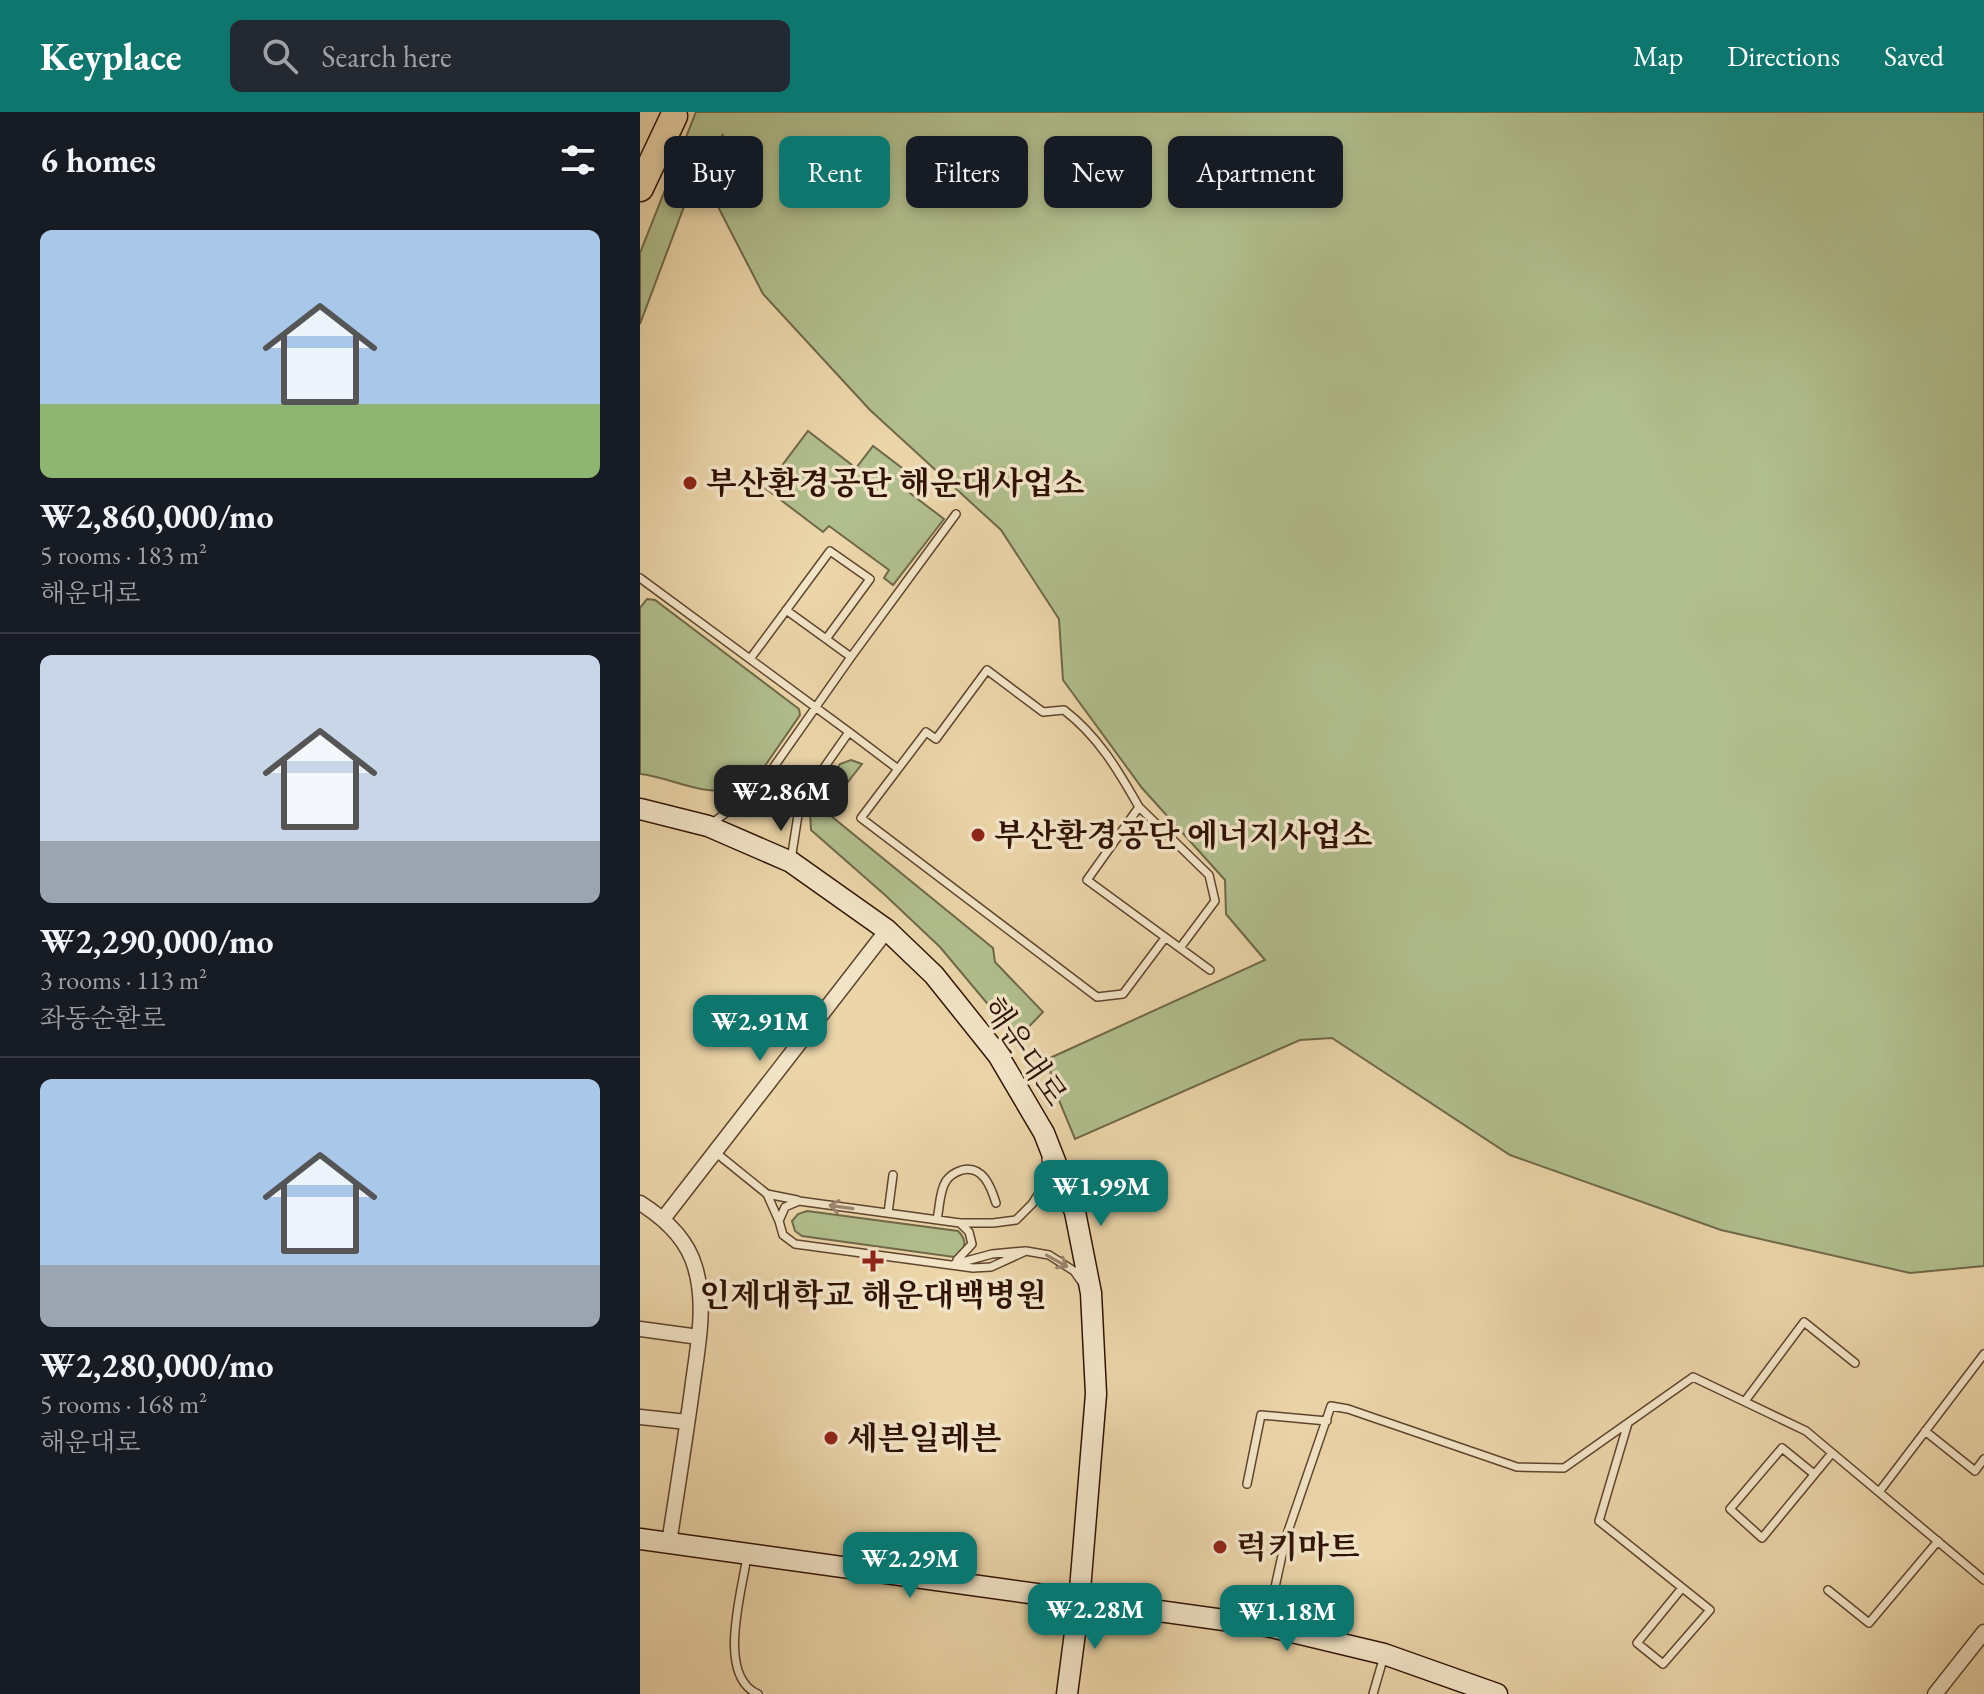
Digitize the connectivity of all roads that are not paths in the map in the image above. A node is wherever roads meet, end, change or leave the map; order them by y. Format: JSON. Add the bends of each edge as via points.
{"nodes":[{"id":1,"x":675,"y":114,"type":"edge"},
{"id":2,"x":640,"y":188,"type":"edge"},
{"id":3,"x":640,"y":208,"type":"edge"},
{"id":4,"x":956,"y":514,"type":"dead end"},
{"id":5,"x":640,"y":578,"type":"edge"},
{"id":6,"x":786,"y":610,"type":"junction"},
{"id":7,"x":826,"y":639,"type":"junction"},
{"id":8,"x":851,"y":657,"type":"junction"},
{"id":9,"x":750,"y":659,"type":"junction"},
{"id":10,"x":815,"y":707,"type":"junction"},
{"id":11,"x":849,"y":732,"type":"junction"},
{"id":12,"x":898,"y":769,"type":"junction"},
{"id":13,"x":1139,"y":807,"type":"junction"},
{"id":14,"x":640,"y":809,"type":"edge"},
{"id":15,"x":708,"y":826,"type":"junction"},
{"id":16,"x":791,"y":862,"type":"junction"},
{"id":17,"x":887,"y":930,"type":"junction"},
{"id":18,"x":1165,"y":938,"type":"junction"},
{"id":19,"x":1180,"y":948,"type":"junction"},
{"id":20,"x":1210,"y":970,"type":"dead end"},
{"id":21,"x":1044,"y":1133,"type":"junction"},
{"id":22,"x":715,"y":1152,"type":"junction"},
{"id":23,"x":893,"y":1175,"type":"dead end"},
{"id":24,"x":767,"y":1194,"type":"junction"},
{"id":25,"x":799,"y":1201,"type":"junction"},
{"id":26,"x":640,"y":1203,"type":"edge"},
{"id":27,"x":996,"y":1203,"type":"dead end"},
{"id":28,"x":888,"y":1213,"type":"junction"},
{"id":29,"x":663,"y":1219,"type":"junction"},
{"id":30,"x":937,"y":1219,"type":"junction"},
{"id":31,"x":779,"y":1221,"type":"junction"},
{"id":32,"x":960,"y":1223,"type":"junction"},
{"id":33,"x":952,"y":1264,"type":"junction"},
{"id":34,"x":1091,"y":1293,"type":"junction"},
{"id":35,"x":640,"y":1329,"type":"edge"},
{"id":36,"x":699,"y":1337,"type":"junction"},
{"id":37,"x":1984,"y":1354,"type":"edge"},
{"id":38,"x":1855,"y":1363,"type":"dead end"},
{"id":39,"x":1745,"y":1401,"type":"junction"},
{"id":40,"x":640,"y":1417,"type":"edge"},
{"id":41,"x":1327,"y":1421,"type":"junction"},
{"id":42,"x":687,"y":1422,"type":"junction"},
{"id":43,"x":1628,"y":1423,"type":"junction"},
{"id":44,"x":1925,"y":1431,"type":"junction"},
{"id":45,"x":1832,"y":1453,"type":"junction"},
{"id":46,"x":1984,"y":1459,"type":"edge"},
{"id":47,"x":1814,"y":1474,"type":"junction"},
{"id":48,"x":1247,"y":1484,"type":"dead end"},
{"id":49,"x":1879,"y":1492,"type":"junction"},
{"id":50,"x":640,"y":1539,"type":"edge"},
{"id":51,"x":1938,"y":1541,"type":"junction"},
{"id":52,"x":669,"y":1543,"type":"junction"},
{"id":53,"x":747,"y":1554,"type":"junction"},
{"id":54,"x":1984,"y":1580,"type":"edge"},
{"id":55,"x":1682,"y":1588,"type":"junction"},
{"id":56,"x":1828,"y":1590,"type":"dead end"},
{"id":57,"x":1079,"y":1602,"type":"junction"},
{"id":58,"x":1267,"y":1626,"type":"junction"},
{"id":59,"x":1984,"y":1632,"type":"edge"},
{"id":60,"x":1384,"y":1654,"type":"junction"},
{"id":61,"x":758,"y":1694,"type":"edge"},
{"id":62,"x":1067,"y":1694,"type":"edge"},
{"id":63,"x":1373,"y":1694,"type":"edge"},
{"id":64,"x":1497,"y":1694,"type":"edge"},
{"id":65,"x":1935,"y":1694,"type":"edge"}],
"edges":[{"from":1,"to":2,"type":"highway"},
{"from":1,"to":3,"type":"main road"},
{"from":4,"to":8,"type":"lane"},
{"from":5,"to":9,"type":"lane"},
{"from":6,"to":7,"type":"lane"},
{"from":6,"to":7,"type":"lane","via":[[830,551],[870,579]]},
{"from":6,"to":9,"type":"lane"},
{"from":7,"to":8,"type":"lane"},
{"from":8,"to":10,"type":"lane"},
{"from":9,"to":10,"type":"lane"},
{"from":10,"to":11,"type":"lane"},
{"from":10,"to":15,"type":"lane","via":[[759,788]]},
{"from":11,"to":12,"type":"lane"},
{"from":11,"to":16,"type":"lane","via":[[800,802]]},
{"from":12,"to":13,"type":"lane","via":[[926,732],[936,739],[987,670],[1043,712],[1064,710],[1086,727]]},
{"from":12,"to":18,"type":"lane","via":[[861,818],[1097,997],[1123,994]]},
{"from":13,"to":18,"type":"lane","via":[[1087,880]]},
{"from":13,"to":19,"type":"lane","via":[[1209,875],[1215,901]]},
{"from":14,"to":15,"type":"main road","name":"해운대로"},
{"from":15,"to":16,"type":"main road","name":"해운대로"},
{"from":16,"to":17,"type":"main road","name":"해운대로"},
{"from":17,"to":21,"type":"main road","name":"해운대로","via":[[934,975],[998,1055]]},
{"from":17,"to":22,"type":"street"},
{"from":18,"to":19,"type":"lane"},
{"from":19,"to":20,"type":"lane"},
{"from":21,"to":32,"type":"lane","via":[[1047,1181],[1032,1204],[1016,1220]]},
{"from":21,"to":34,"type":"main road","name":"해운대로","via":[[1075,1212]]},
{"from":22,"to":24,"type":"lane"},
{"from":22,"to":29,"type":"street"},
{"from":23,"to":28,"type":"lane"},
{"from":24,"to":25,"type":"lane"},
{"from":24,"to":31,"type":"lane"},
{"from":28,"to":25,"type":"lane","one_way":true},
{"from":25,"to":31,"type":"lane","via":[[785,1207]]},
{"from":26,"to":29,"type":"street"},
{"from":27,"to":30,"type":"lane","via":[[986,1179],[967,1169],[946,1181]]},
{"from":28,"to":30,"type":"lane"},
{"from":29,"to":36,"type":"street","via":[[695,1265]]},
{"from":30,"to":32,"type":"lane"},
{"from":31,"to":33,"type":"lane","via":[[783,1235],[795,1244]]},
{"from":32,"to":33,"type":"lane","via":[[972,1244]]},
{"from":33,"to":34,"type":"lane","one_way":true,"via":[[1001,1252],[1049,1255],[1074,1271]]},
{"from":34,"to":57,"type":"main road","name":"해운대로","via":[[1096,1394]]},
{"from":35,"to":36,"type":"street"},
{"from":36,"to":42,"type":"street"},
{"from":37,"to":44,"type":"lane"},
{"from":38,"to":39,"type":"lane","via":[[1804,1322]]},
{"from":39,"to":43,"type":"lane","via":[[1693,1377]]},
{"from":39,"to":45,"type":"lane","via":[[1806,1431]]},
{"from":40,"to":42,"type":"street"},
{"from":41,"to":43,"type":"lane","via":[[1331,1406],[1517,1467],[1564,1468]]},
{"from":41,"to":48,"type":"lane","via":[[1261,1415]]},
{"from":41,"to":58,"type":"lane","via":[[1286,1537]]},
{"from":42,"to":52,"type":"street"},
{"from":43,"to":55,"type":"lane","via":[[1599,1521]]},
{"from":44,"to":46,"type":"lane","via":[[1975,1471]]},
{"from":44,"to":49,"type":"lane"},
{"from":45,"to":47,"type":"lane"},
{"from":45,"to":49,"type":"lane"},
{"from":47,"to":47,"type":"lane","via":[[1762,1538],[1730,1509],[1782,1448]]},
{"from":49,"to":51,"type":"lane"},
{"from":50,"to":52,"type":"main road"},
{"from":51,"to":54,"type":"lane"},
{"from":51,"to":56,"type":"lane","via":[[1869,1623]]},
{"from":52,"to":53,"type":"main road"},
{"from":53,"to":57,"type":"main road"},
{"from":53,"to":61,"type":"lane","via":[[733,1651],[742,1681]]},
{"from":55,"to":55,"type":"lane","via":[[1710,1610],[1663,1664],[1637,1643]]},
{"from":57,"to":58,"type":"main road"},
{"from":57,"to":62,"type":"main road","name":"해운대로"},
{"from":58,"to":60,"type":"main road"},
{"from":59,"to":65,"type":"street"},
{"from":60,"to":63,"type":"lane"},
{"from":60,"to":64,"type":"main road"}]}
